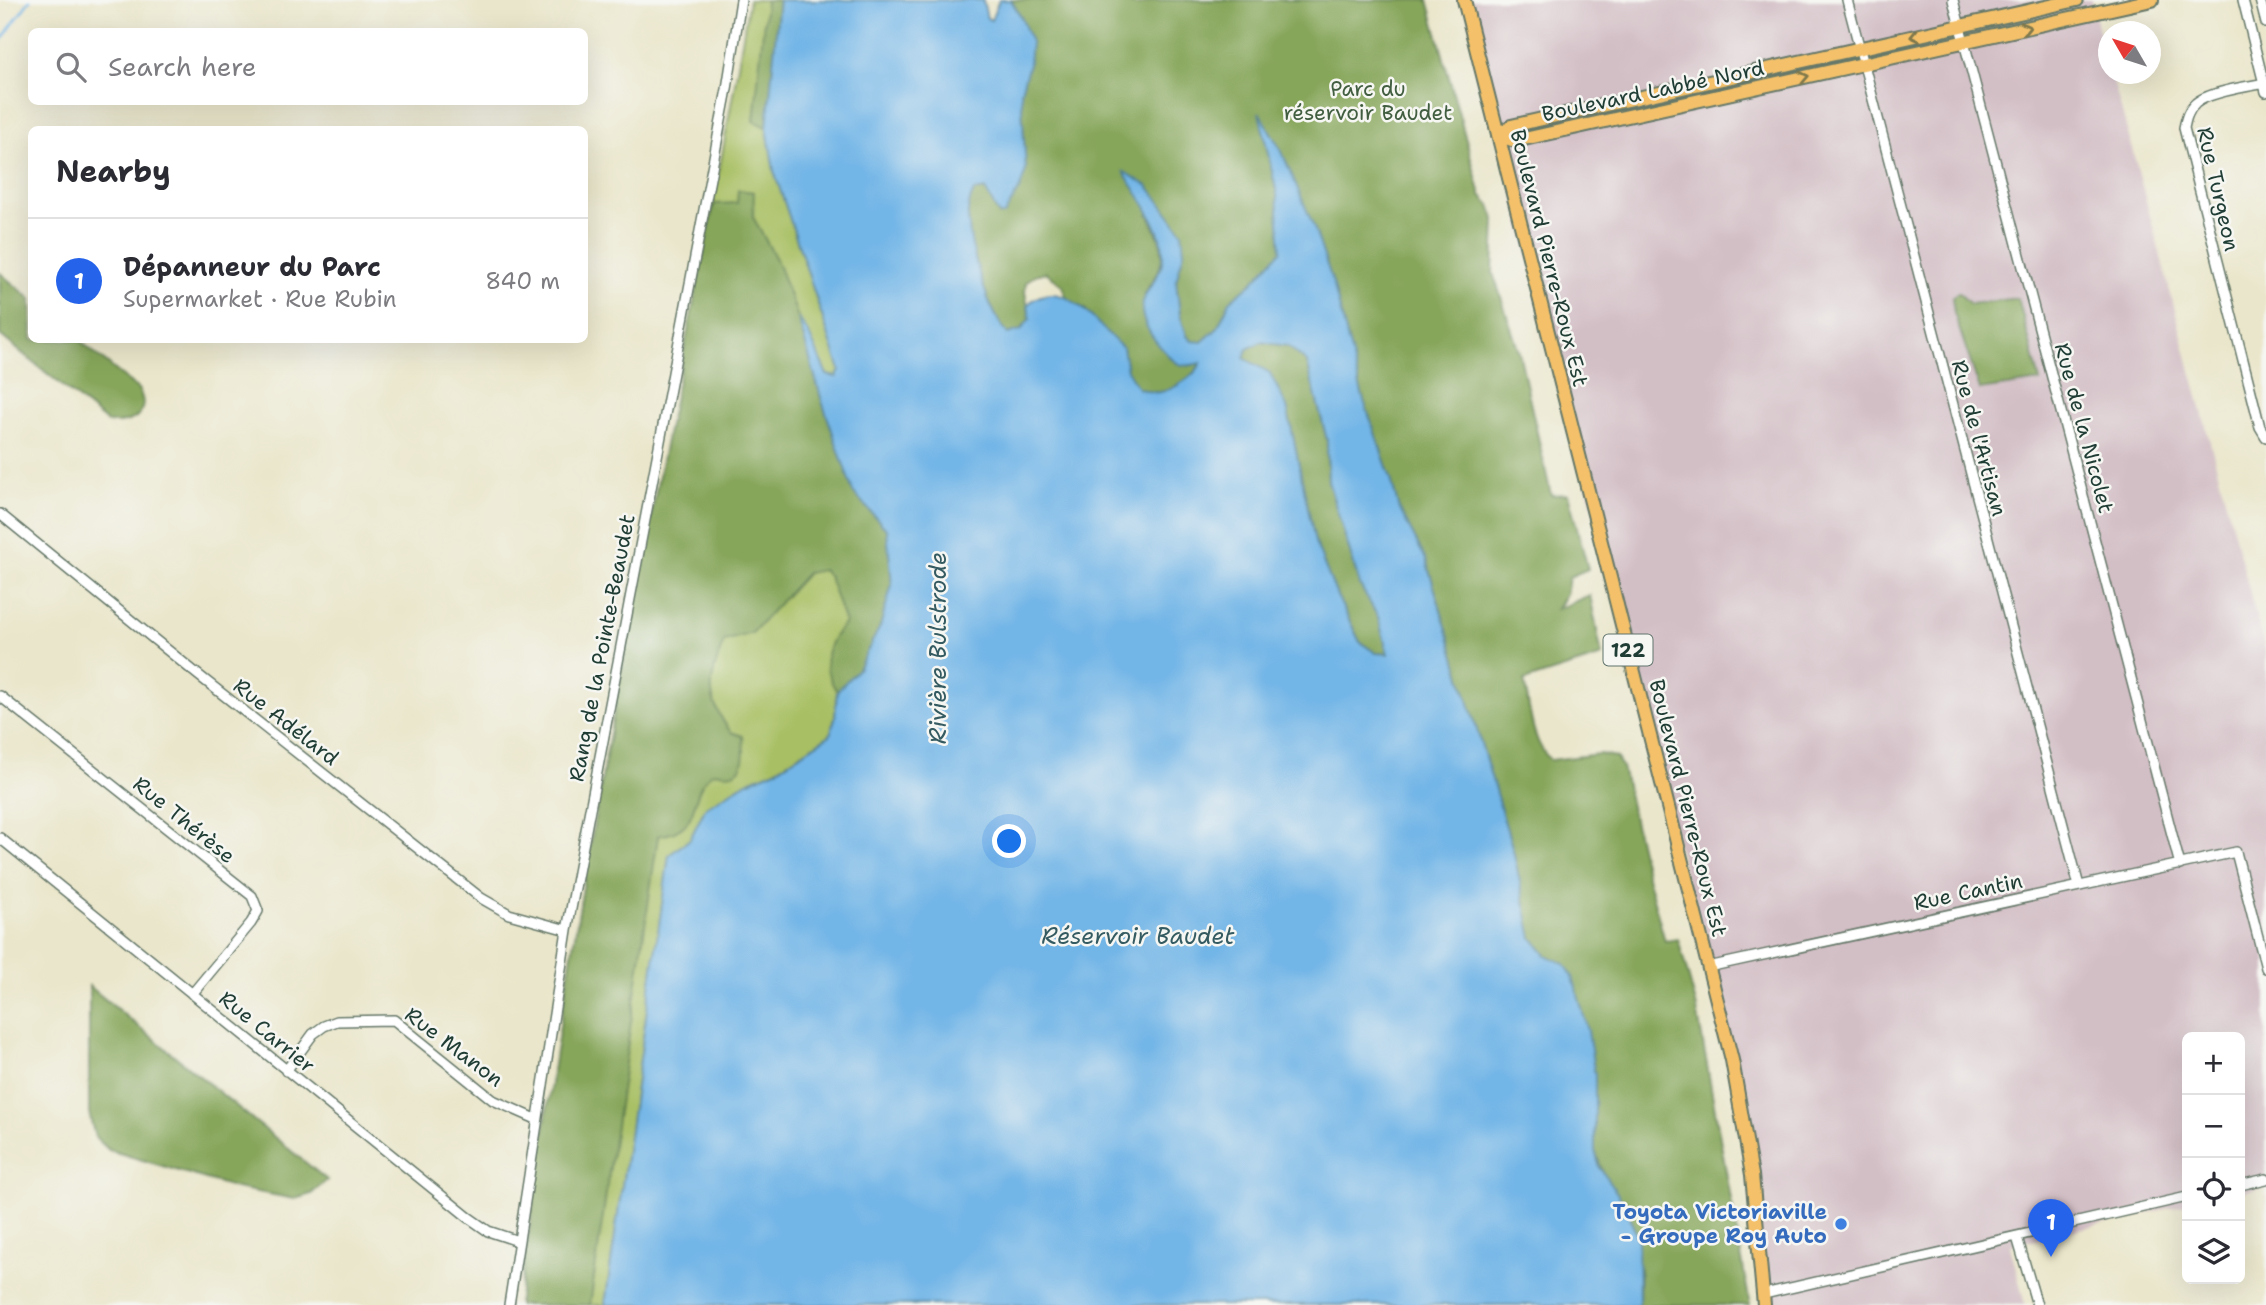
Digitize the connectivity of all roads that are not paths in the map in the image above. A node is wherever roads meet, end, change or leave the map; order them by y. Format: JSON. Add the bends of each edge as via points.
{"nodes":[{"id":1,"x":741,"y":0,"type":"edge"},
{"id":2,"x":1464,"y":0,"type":"edge"},
{"id":3,"x":1847,"y":0,"type":"edge"},
{"id":4,"x":1953,"y":0,"type":"edge"},
{"id":5,"x":2077,"y":0,"type":"edge"},
{"id":6,"x":2152,"y":0,"type":"edge"},
{"id":7,"x":2243,"y":0,"type":"edge"},
{"id":8,"x":2260,"y":0,"type":"edge"},
{"id":9,"x":2266,"y":23,"type":"edge"},
{"id":10,"x":1960,"y":26,"type":"junction"},
{"id":11,"x":1964,"y":42,"type":"junction"},
{"id":12,"x":1859,"y":48,"type":"junction"},
{"id":13,"x":1863,"y":64,"type":"junction"},
{"id":14,"x":2265,"y":86,"type":"edge"},
{"id":15,"x":1498,"y":135,"type":"junction"},
{"id":16,"x":2266,"y":438,"type":"edge"},
{"id":17,"x":0,"y":514,"type":"edge"},
{"id":18,"x":0,"y":696,"type":"edge"},
{"id":19,"x":0,"y":838,"type":"edge"},
{"id":20,"x":2180,"y":865,"type":"junction"},
{"id":21,"x":2079,"y":886,"type":"junction"},
{"id":22,"x":567,"y":930,"type":"junction"},
{"id":23,"x":1708,"y":967,"type":"junction"},
{"id":24,"x":2266,"y":968,"type":"edge"},
{"id":25,"x":192,"y":994,"type":"junction"},
{"id":26,"x":286,"y":1071,"type":"junction"},
{"id":27,"x":536,"y":1119,"type":"junction"},
{"id":28,"x":2266,"y":1179,"type":"edge"},
{"id":29,"x":2245,"y":1184,"type":"edge"},
{"id":30,"x":2182,"y":1198,"type":"edge"},
{"id":31,"x":2017,"y":1237,"type":"junction"},
{"id":32,"x":518,"y":1241,"type":"junction"},
{"id":33,"x":1764,"y":1300,"type":"edge"},
{"id":34,"x":509,"y":1305,"type":"edge"},
{"id":35,"x":2037,"y":1305,"type":"edge"}],
"edges":[{"from":1,"to":22,"type":"street","name":"Rang de la Pointe-Beaudet"},
{"from":2,"to":15,"type":"main road","name":"Boulevard Pierre-Roux Est","number":"122"},
{"from":3,"to":12,"type":"street","name":"Rue de l'Artisan"},
{"from":4,"to":10,"type":"street","name":"Rue de la Nicolet"},
{"from":5,"to":10,"type":"main road","name":"Boulevard Labbé Nord"},
{"from":11,"to":6,"type":"main road","name":"Boulevard Labbé Nord","one_way":true},
{"from":7,"to":14,"type":"street"},
{"from":8,"to":9,"type":"street"},
{"from":10,"to":11,"type":"street","name":"Rue de la Nicolet"},
{"from":10,"to":12,"type":"main road","name":"Boulevard Labbé Nord","one_way":true},
{"from":11,"to":13,"type":"main road","name":"Boulevard Labbé Nord"},
{"from":11,"to":20,"type":"street","name":"Rue de la Nicolet"},
{"from":12,"to":13,"type":"street","name":"Rue de l'Artisan"},
{"from":12,"to":15,"type":"main road","name":"Boulevard Labbé Nord","via":[[1511,126]]},
{"from":15,"to":13,"type":"main road","name":"Boulevard Labbé Nord","one_way":true,"via":[[1514,141]]},
{"from":13,"to":21,"type":"street","name":"Rue de l'Artisan"},
{"from":14,"to":16,"type":"street","name":"Rue Turgeon","via":[[2197,101],[2183,128]]},
{"from":15,"to":23,"type":"main road","name":"Boulevard Pierre-Roux Est","number":"122"},
{"from":17,"to":22,"type":"street","name":"Rue Adélard","via":[[481,898],[509,914]]},
{"from":18,"to":25,"type":"street","name":"Rue Thérèse","via":[[252,896],[258,911],[251,923]]},
{"from":19,"to":25,"type":"street","name":"Rue Carrier"},
{"from":20,"to":21,"type":"street","name":"Rue Cantin"},
{"from":20,"to":24,"type":"street","name":"Rue Cantin","via":[[2236,852]]},
{"from":21,"to":23,"type":"street","name":"Rue Cantin"},
{"from":22,"to":27,"type":"street","name":"Rang de la Pointe-Beaudet"},
{"from":23,"to":33,"type":"main road","name":"Boulevard Pierre-Roux Est","number":"122","via":[[1732,1060],[1752,1175]]},
{"from":25,"to":26,"type":"street","name":"Rue Carrier"},
{"from":26,"to":27,"type":"street","name":"Rue Manon","via":[[324,1026],[337,1021],[394,1020],[493,1100]]},
{"from":26,"to":32,"type":"street","name":"Rue Carrier","via":[[478,1225]]},
{"from":27,"to":32,"type":"street","name":"Rang de la Pointe-Beaudet"},
{"from":28,"to":29,"type":"street"},
{"from":30,"to":31,"type":"street"},
{"from":31,"to":33,"type":"street"},
{"from":31,"to":35,"type":"street"},
{"from":32,"to":34,"type":"street","name":"Rang de la Pointe-Beaudet"}]}
